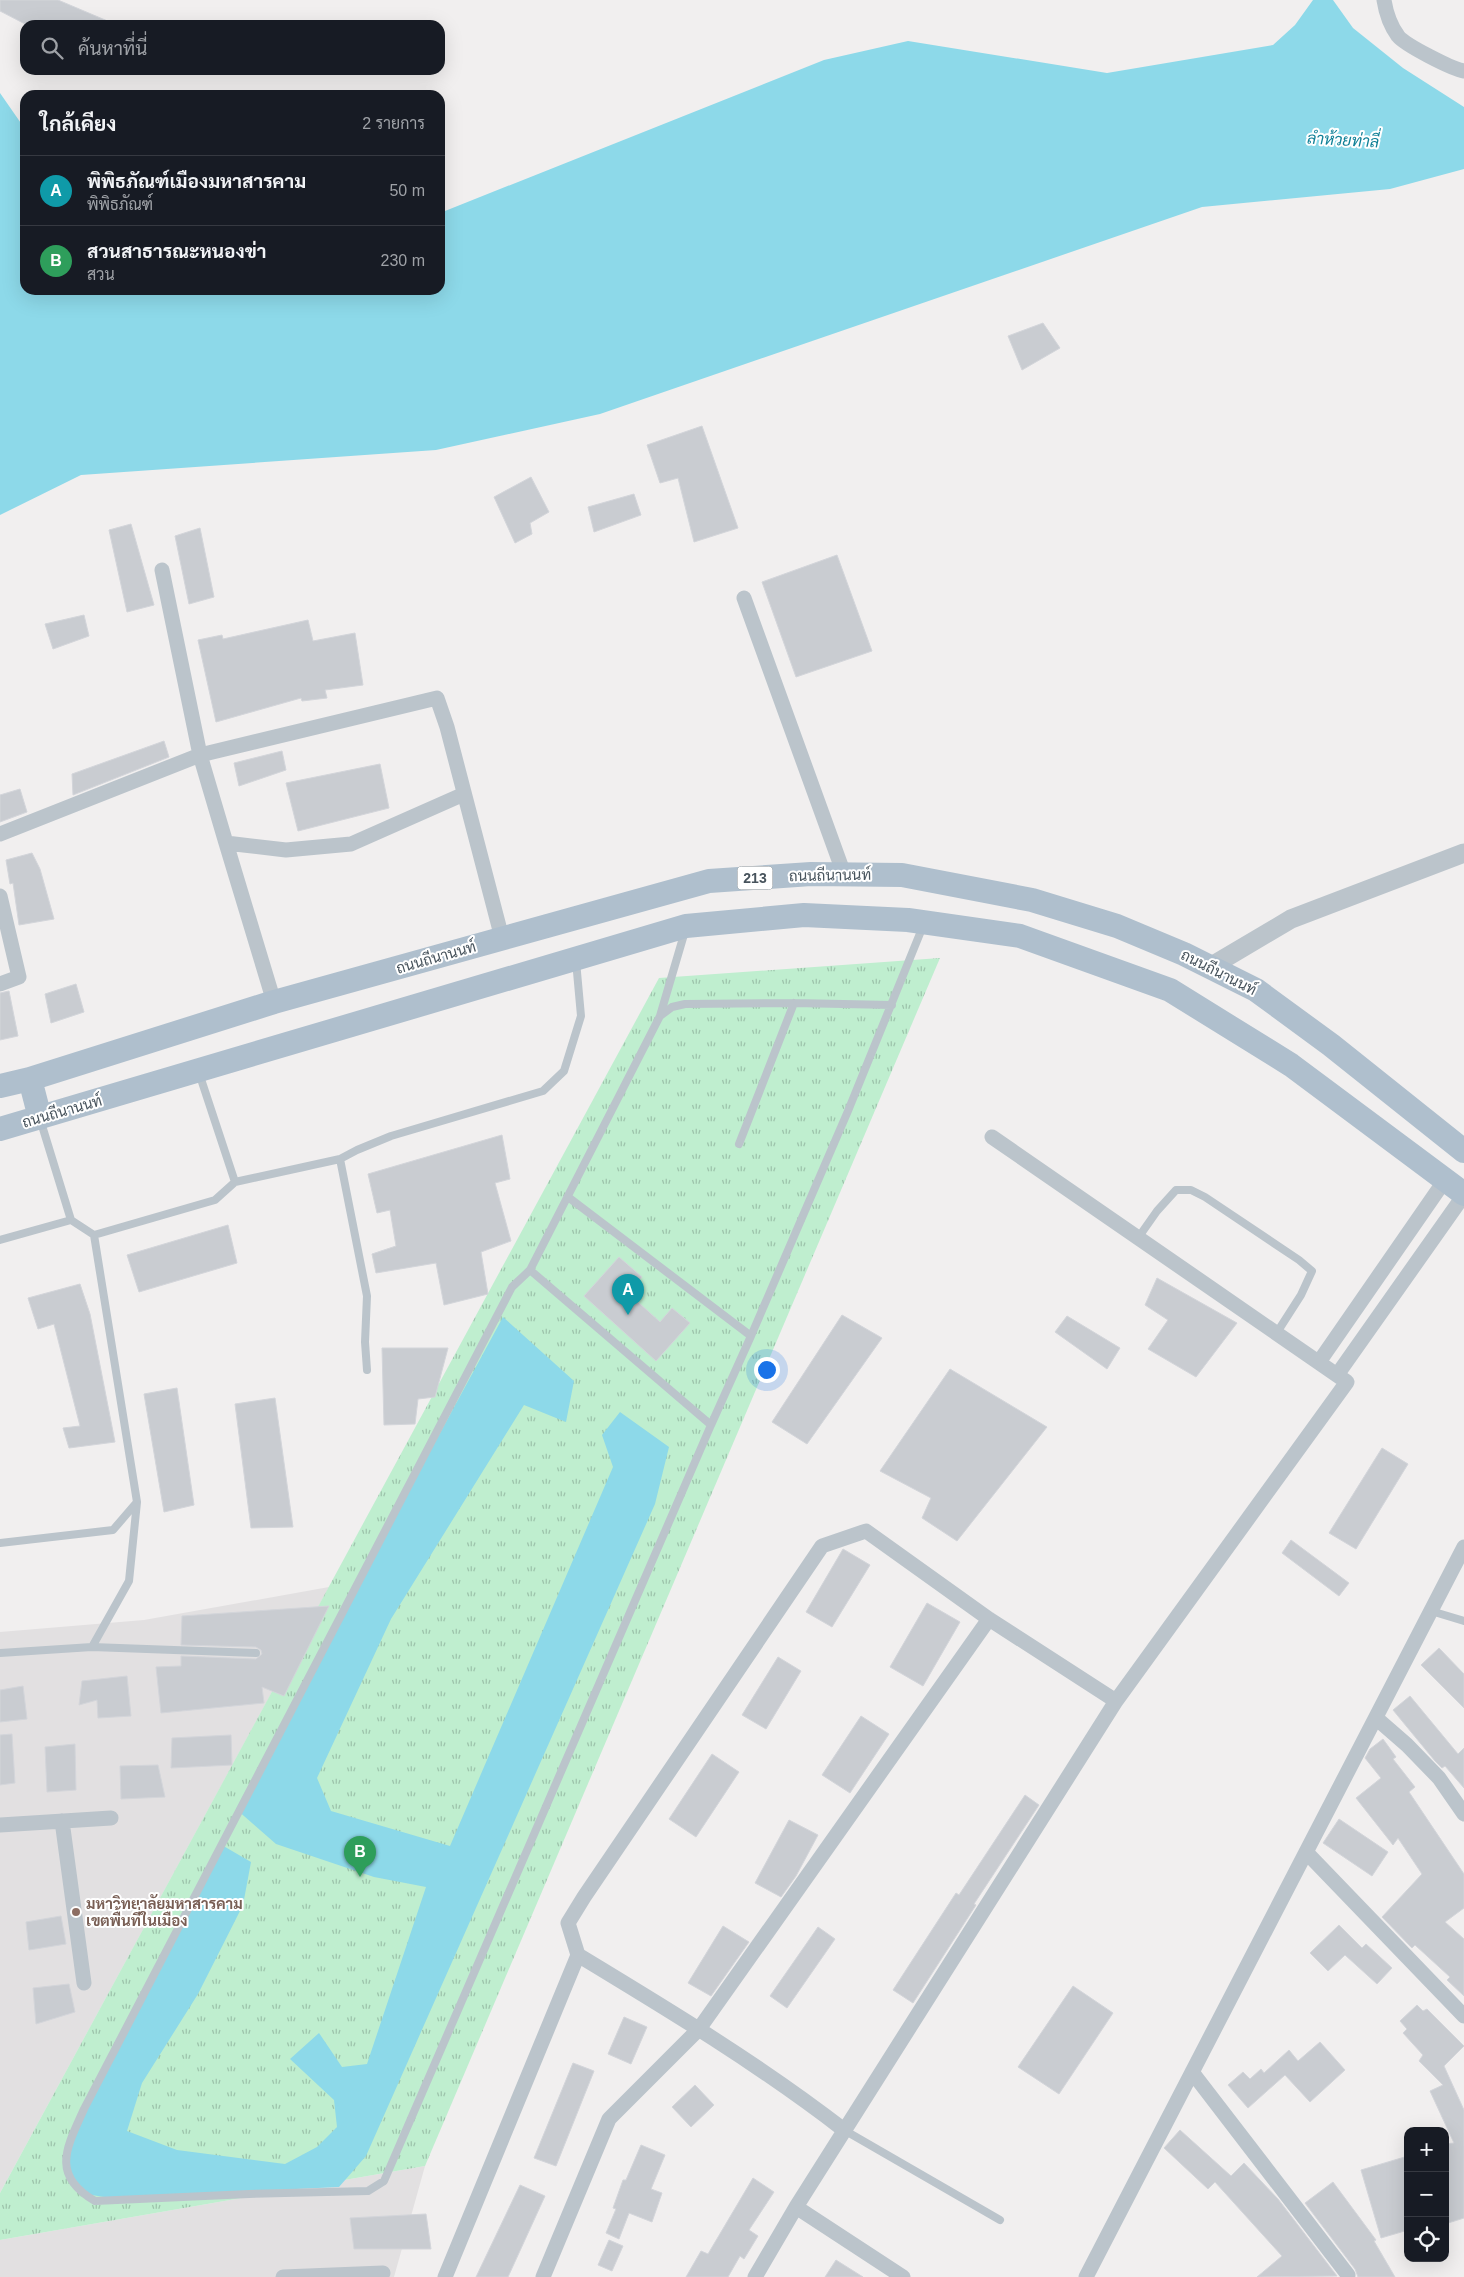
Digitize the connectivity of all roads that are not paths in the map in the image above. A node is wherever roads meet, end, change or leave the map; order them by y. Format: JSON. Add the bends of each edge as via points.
{"nodes":[{"id":1,"x":1384,"y":0,"type":"edge"},
{"id":2,"x":1464,"y":71,"type":"edge"},
{"id":3,"x":162,"y":570,"type":"dead end"},
{"id":4,"x":744,"y":598,"type":"dead end"},
{"id":5,"x":200,"y":755,"type":"junction"},
{"id":6,"x":464,"y":794,"type":"junction"},
{"id":7,"x":0,"y":834,"type":"edge"},
{"id":8,"x":226,"y":843,"type":"junction"},
{"id":9,"x":1464,"y":853,"type":"edge"},
{"id":10,"x":844,"y":874,"type":"junction"},
{"id":11,"x":0,"y":896,"type":"edge"},
{"id":12,"x":925,"y":922,"type":"junction"},
{"id":13,"x":686,"y":926,"type":"junction"},
{"id":14,"x":502,"y":938,"type":"junction"},
{"id":15,"x":576,"y":960,"type":"junction"},
{"id":16,"x":1210,"y":967,"type":"junction"},
{"id":17,"x":0,"y":984,"type":"edge"},
{"id":18,"x":274,"y":1002,"type":"junction"},
{"id":19,"x":794,"y":1003,"type":"junction"},
{"id":20,"x":892,"y":1005,"type":"junction"},
{"id":21,"x":660,"y":1016,"type":"junction"},
{"id":22,"x":198,"y":1071,"type":"junction"},
{"id":23,"x":30,"y":1079,"type":"junction"},
{"id":24,"x":0,"y":1086,"type":"edge"},
{"id":25,"x":40,"y":1118,"type":"junction"},
{"id":26,"x":1435,"y":1128,"type":"junction"},
{"id":27,"x":0,"y":1129,"type":"edge"},
{"id":28,"x":992,"y":1137,"type":"dead end"},
{"id":29,"x":739,"y":1144,"type":"dead end"},
{"id":30,"x":1464,"y":1151,"type":"edge"},
{"id":31,"x":1413,"y":1158,"type":"junction"},
{"id":32,"x":340,"y":1159,"type":"junction"},
{"id":33,"x":1445,"y":1180,"type":"junction"},
{"id":34,"x":235,"y":1182,"type":"junction"},
{"id":35,"x":1464,"y":1194,"type":"edge"},
{"id":36,"x":568,"y":1197,"type":"junction"},
{"id":37,"x":72,"y":1220,"type":"junction"},
{"id":38,"x":94,"y":1235,"type":"junction"},
{"id":39,"x":1138,"y":1238,"type":"junction"},
{"id":40,"x":0,"y":1240,"type":"edge"},
{"id":41,"x":530,"y":1270,"type":"junction"},
{"id":42,"x":1276,"y":1334,"type":"junction"},
{"id":43,"x":751,"y":1336,"type":"junction"},
{"id":44,"x":1319,"y":1362,"type":"junction"},
{"id":45,"x":367,"y":1370,"type":"dead end"},
{"id":46,"x":1336,"y":1375,"type":"junction"},
{"id":47,"x":712,"y":1425,"type":"junction"},
{"id":48,"x":137,"y":1502,"type":"junction"},
{"id":49,"x":0,"y":1543,"type":"edge"},
{"id":50,"x":1464,"y":1547,"type":"edge"},
{"id":51,"x":1431,"y":1611,"type":"junction"},
{"id":52,"x":989,"y":1619,"type":"junction"},
{"id":53,"x":1464,"y":1621,"type":"edge"},
{"id":54,"x":92,"y":1647,"type":"junction"},
{"id":55,"x":0,"y":1653,"type":"edge"},
{"id":56,"x":256,"y":1653,"type":"dead end"},
{"id":57,"x":1116,"y":1701,"type":"junction"},
{"id":58,"x":1376,"y":1718,"type":"junction"},
{"id":59,"x":1464,"y":1814,"type":"edge"},
{"id":60,"x":111,"y":1818,"type":"dead end"},
{"id":61,"x":62,"y":1821,"type":"junction"},
{"id":62,"x":0,"y":1825,"type":"edge"},
{"id":63,"x":1306,"y":1852,"type":"junction"},
{"id":64,"x":578,"y":1955,"type":"junction"},
{"id":65,"x":84,"y":1983,"type":"dead end"},
{"id":66,"x":1464,"y":2016,"type":"edge"},
{"id":67,"x":699,"y":2029,"type":"junction"},
{"id":68,"x":1192,"y":2072,"type":"junction"},
{"id":69,"x":844,"y":2130,"type":"junction"},
{"id":70,"x":796,"y":2207,"type":"junction"},
{"id":71,"x":1000,"y":2220,"type":"dead end"},
{"id":72,"x":383,"y":2273,"type":"dead end"},
{"id":73,"x":1348,"y":2275,"type":"dead end"},
{"id":74,"x":283,"y":2277,"type":"edge"},
{"id":75,"x":301,"y":2277,"type":"edge"},
{"id":76,"x":445,"y":2277,"type":"edge"},
{"id":77,"x":544,"y":2277,"type":"edge"},
{"id":78,"x":755,"y":2277,"type":"edge"},
{"id":79,"x":904,"y":2277,"type":"edge"},
{"id":80,"x":1086,"y":2277,"type":"edge"}],
"edges":[{"from":1,"to":2,"type":"street","via":[[1386,14],[1399,38],[1453,69]]},
{"from":3,"to":5,"type":"street"},
{"from":4,"to":10,"type":"street"},
{"from":5,"to":6,"type":"street","via":[[437,698]]},
{"from":5,"to":7,"type":"street"},
{"from":5,"to":8,"type":"street"},
{"from":6,"to":8,"type":"street","via":[[351,844],[286,850]]},
{"from":6,"to":14,"type":"street"},
{"from":8,"to":18,"type":"street"},
{"from":9,"to":16,"type":"street","via":[[1291,919]]},
{"from":10,"to":14,"type":"main road","name":"ถนนถีนานนท์","number":"213","via":[[709,881]]},
{"from":10,"to":16,"type":"main road","name":"ถนนถีนานนท์","number":"213","via":[[902,875],[1032,900],[1117,926]]},
{"from":11,"to":17,"type":"street","via":[[19,976]]},
{"from":12,"to":13,"type":"main road","name":"ถนนถีนานนท์","via":[[804,914]]},
{"from":12,"to":20,"type":"lane"},
{"from":12,"to":31,"type":"main road","name":"ถนนถีนานนท์","via":[[1020,936],[1170,990],[1291,1065]]},
{"from":13,"to":15,"type":"main road","name":"ถนนถีนานนท์"},
{"from":13,"to":21,"type":"lane"},
{"from":14,"to":18,"type":"main road","name":"ถนนถีนานนท์","number":"213"},
{"from":15,"to":22,"type":"main road","name":"ถนนถีนานนท์"},
{"from":15,"to":32,"type":"lane","via":[[581,1016],[564,1071],[543,1091],[391,1136]]},
{"from":16,"to":26,"type":"main road","name":"ถนนถีนานนท์","number":"213","via":[[1256,990]]},
{"from":18,"to":23,"type":"main road","name":"ถนนถีนานนท์","number":"213"},
{"from":19,"to":20,"type":"lane"},
{"from":19,"to":21,"type":"lane","via":[[685,1004],[672,1007]]},
{"from":19,"to":29,"type":"lane"},
{"from":20,"to":43,"type":"lane"},
{"from":21,"to":36,"type":"lane"},
{"from":22,"to":25,"type":"main road","name":"ถนนถีนานนท์"},
{"from":22,"to":34,"type":"lane"},
{"from":23,"to":24,"type":"main road","name":"ถนนถีนานนท์","number":"213"},
{"from":23,"to":25,"type":"main road"},
{"from":25,"to":27,"type":"main road","name":"ถนนถีนานนท์"},
{"from":25,"to":37,"type":"lane"},
{"from":26,"to":30,"type":"main road","name":"ถนนถีนานนท์","number":"213"},
{"from":26,"to":31,"type":"main road"},
{"from":28,"to":39,"type":"street"},
{"from":31,"to":33,"type":"main road","name":"ถนนถีนานนท์"},
{"from":32,"to":34,"type":"lane"},
{"from":32,"to":45,"type":"lane","via":[[367,1296]]},
{"from":33,"to":35,"type":"main road","name":"ถนนถีนานนท์"},
{"from":33,"to":44,"type":"street"},
{"from":34,"to":38,"type":"lane","via":[[215,1200]]},
{"from":35,"to":46,"type":"street"},
{"from":36,"to":41,"type":"lane"},
{"from":36,"to":43,"type":"lane"},
{"from":37,"to":38,"type":"lane"},
{"from":37,"to":40,"type":"lane"},
{"from":38,"to":48,"type":"lane"},
{"from":39,"to":42,"type":"street"},
{"from":39,"to":42,"type":"lane","via":[[1176,1190],[1191,1190],[1222,1207],[1299,1260],[1312,1271]]},
{"from":41,"to":47,"type":"lane"},
{"from":41,"to":47,"type":"lane","via":[[512,1287],[84,2109],[66,2148],[71,2178],[85,2195],[96,2201],[368,2191],[384,2180]]},
{"from":42,"to":44,"type":"street"},
{"from":43,"to":47,"type":"lane"},
{"from":44,"to":46,"type":"street"},
{"from":46,"to":57,"type":"street","via":[[1347,1382]]},
{"from":48,"to":49,"type":"lane","via":[[113,1530]]},
{"from":48,"to":54,"type":"lane","via":[[129,1581]]},
{"from":50,"to":51,"type":"street"},
{"from":51,"to":53,"type":"lane"},
{"from":51,"to":58,"type":"street"},
{"from":52,"to":57,"type":"street"},
{"from":52,"to":64,"type":"street","via":[[866,1531],[822,1546],[584,1897],[568,1924]]},
{"from":52,"to":67,"type":"street"},
{"from":54,"to":55,"type":"lane"},
{"from":54,"to":56,"type":"lane"},
{"from":57,"to":69,"type":"street"},
{"from":58,"to":59,"type":"street","via":[[1408,1745],[1439,1778]]},
{"from":58,"to":63,"type":"street"},
{"from":60,"to":61,"type":"street"},
{"from":61,"to":62,"type":"street"},
{"from":61,"to":65,"type":"street"},
{"from":63,"to":66,"type":"street"},
{"from":63,"to":68,"type":"street"},
{"from":64,"to":67,"type":"street"},
{"from":64,"to":76,"type":"street"},
{"from":67,"to":69,"type":"street","via":[[795,2092]]},
{"from":67,"to":77,"type":"street","via":[[609,2119]]},
{"from":68,"to":73,"type":"street"},
{"from":68,"to":80,"type":"street"},
{"from":69,"to":70,"type":"street"},
{"from":69,"to":71,"type":"lane"},
{"from":70,"to":78,"type":"street"},
{"from":70,"to":79,"type":"street"},
{"from":72,"to":75,"type":"street"},
{"from":74,"to":75,"type":"street"}]}
